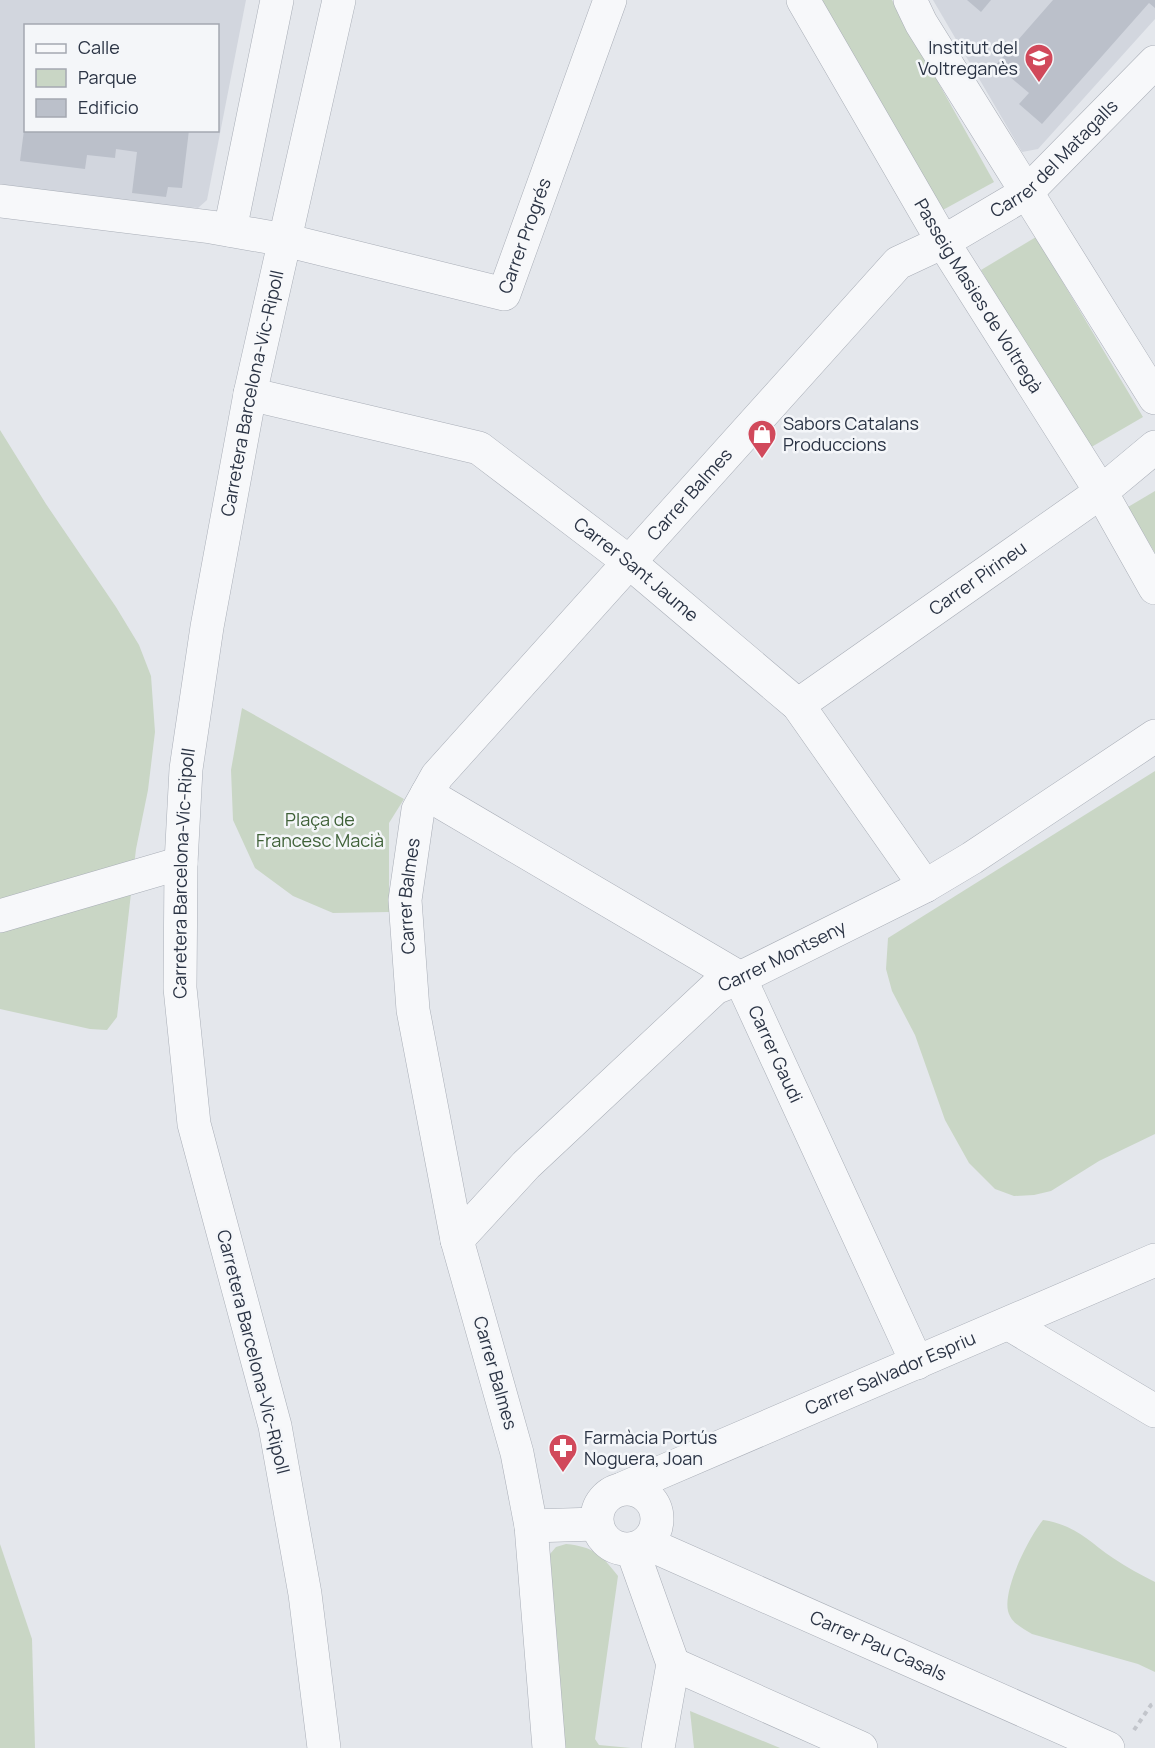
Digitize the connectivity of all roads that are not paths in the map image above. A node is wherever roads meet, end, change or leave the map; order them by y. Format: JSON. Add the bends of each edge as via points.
{"nodes":[{"id":1,"x":277,"y":0,"type":"edge"},
{"id":2,"x":339,"y":0,"type":"edge"},
{"id":3,"x":610,"y":0,"type":"edge"},
{"id":4,"x":803,"y":0,"type":"edge"},
{"id":5,"x":910,"y":0,"type":"edge"},
{"id":6,"x":1150,"y":76,"type":"edge"},
{"id":7,"x":1026,"y":193,"type":"junction"},
{"id":8,"x":1,"y":201,"type":"edge"},
{"id":9,"x":230,"y":230,"type":"junction"},
{"id":10,"x":285,"y":240,"type":"junction"},
{"id":11,"x":944,"y":242,"type":"junction"},
{"id":12,"x":250,"y":394,"type":"junction"},
{"id":13,"x":1155,"y":398,"type":"edge"},
{"id":14,"x":1155,"y":447,"type":"edge"},
{"id":15,"x":1101,"y":492,"type":"junction"},
{"id":16,"x":629,"y":562,"type":"junction"},
{"id":17,"x":1155,"y":588,"type":"edge"},
{"id":18,"x":798,"y":705,"type":"junction"},
{"id":19,"x":1155,"y":736,"type":"edge"},
{"id":20,"x":427,"y":794,"type":"junction"},
{"id":21,"x":181,"y":863,"type":"junction"},
{"id":22,"x":925,"y":886,"type":"junction"},
{"id":23,"x":0,"y":916,"type":"edge"},
{"id":24,"x":740,"y":978,"type":"junction"},
{"id":25,"x":457,"y":1240,"type":"junction"},
{"id":26,"x":1155,"y":1260,"type":"edge"},
{"id":27,"x":1009,"y":1324,"type":"junction"},
{"id":28,"x":917,"y":1363,"type":"junction"},
{"id":29,"x":1155,"y":1411,"type":"edge"},
{"id":30,"x":624,"y":1488,"type":"junction"},
{"id":31,"x":597,"y":1524,"type":"junction"},
{"id":32,"x":531,"y":1526,"type":"junction"},
{"id":33,"x":639,"y":1546,"type":"junction"},
{"id":34,"x":673,"y":1664,"type":"junction"},
{"id":35,"x":1118,"y":1744,"type":"edge"},
{"id":36,"x":324,"y":1748,"type":"edge"},
{"id":37,"x":549,"y":1748,"type":"edge"},
{"id":38,"x":658,"y":1748,"type":"edge"},
{"id":39,"x":861,"y":1748,"type":"edge"}],
"edges":[{"from":1,"to":9,"type":"street"},
{"from":2,"to":10,"type":"street","name":"Carretera Barcelona-Vic-Ripoll"},
{"from":3,"to":10,"type":"street","name":"Carrer Progrés","via":[[504,294]]},
{"from":4,"to":11,"type":"street","name":"Passeig Masies de Voltregà"},
{"from":5,"to":7,"type":"street"},
{"from":6,"to":7,"type":"street","name":"Carrer del Matagalls"},
{"from":7,"to":11,"type":"street","name":"Carrer del Matagalls"},
{"from":7,"to":13,"type":"street"},
{"from":8,"to":9,"type":"street"},
{"from":9,"to":10,"type":"street"},
{"from":10,"to":12,"type":"street","name":"Carretera Barcelona-Vic-Ripoll"},
{"from":11,"to":15,"type":"street","name":"Passeig Masies de Voltregà"},
{"from":11,"to":16,"type":"street","name":"Carrer Balmes","via":[[897,263]]},
{"from":12,"to":16,"type":"street","name":"Carrer Sant Jaume","via":[[479,448]]},
{"from":12,"to":21,"type":"street","name":"Carretera Barcelona-Vic-Ripoll","via":[[207,627],[186,768]]},
{"from":14,"to":15,"type":"street","name":"Carrer Pirineu"},
{"from":15,"to":17,"type":"street","name":"Passeig Masies de Voltregà"},
{"from":15,"to":18,"type":"street","name":"Carrer Pirineu"},
{"from":16,"to":18,"type":"street","name":"Carrer Sant Jaume"},
{"from":16,"to":20,"type":"street","name":"Carrer Balmes","via":[[437,776]]},
{"from":18,"to":22,"type":"street","name":"Carrer Sant Jaume"},
{"from":19,"to":22,"type":"street","name":"Carrer Montseny"},
{"from":20,"to":24,"type":"street"},
{"from":20,"to":25,"type":"street","name":"Carrer Balmes","via":[[418,810],[405,900],[413,1010]]},
{"from":21,"to":23,"type":"street"},
{"from":21,"to":36,"type":"street","name":"Carretera Barcelona-Vic-Ripoll","via":[[180,988],[194,1124],[275,1426],[305,1594]]},
{"from":22,"to":24,"type":"street","name":"Carrer Montseny"},
{"from":24,"to":25,"type":"street","name":"Carrer Montseny","via":[[715,988],[526,1165]]},
{"from":24,"to":28,"type":"street","name":"Carrer Gaudi"},
{"from":25,"to":32,"type":"street","name":"Carrer Balmes","via":[[517,1452]]},
{"from":26,"to":27,"type":"street","name":"Carrer Salvador Espriu"},
{"from":27,"to":28,"type":"street","name":"Carrer Salvador Espriu"},
{"from":27,"to":29,"type":"street"},
{"from":28,"to":30,"type":"street","name":"Carrer Salvador Espriu"},
{"from":30,"to":31,"type":"street","via":[[610,1494],[599,1508]]},
{"from":30,"to":33,"type":"street","via":[[635,1490],[654,1503],[657,1512],[656,1530]]},
{"from":31,"to":32,"type":"street"},
{"from":31,"to":33,"type":"street","via":[[603,1538],[616,1547]]},
{"from":32,"to":37,"type":"street","name":"Carrer Balmes"},
{"from":33,"to":34,"type":"street"},
{"from":33,"to":35,"type":"street","name":"Carrer Pau Casals"},
{"from":34,"to":38,"type":"street"},
{"from":34,"to":39,"type":"street"}]}
